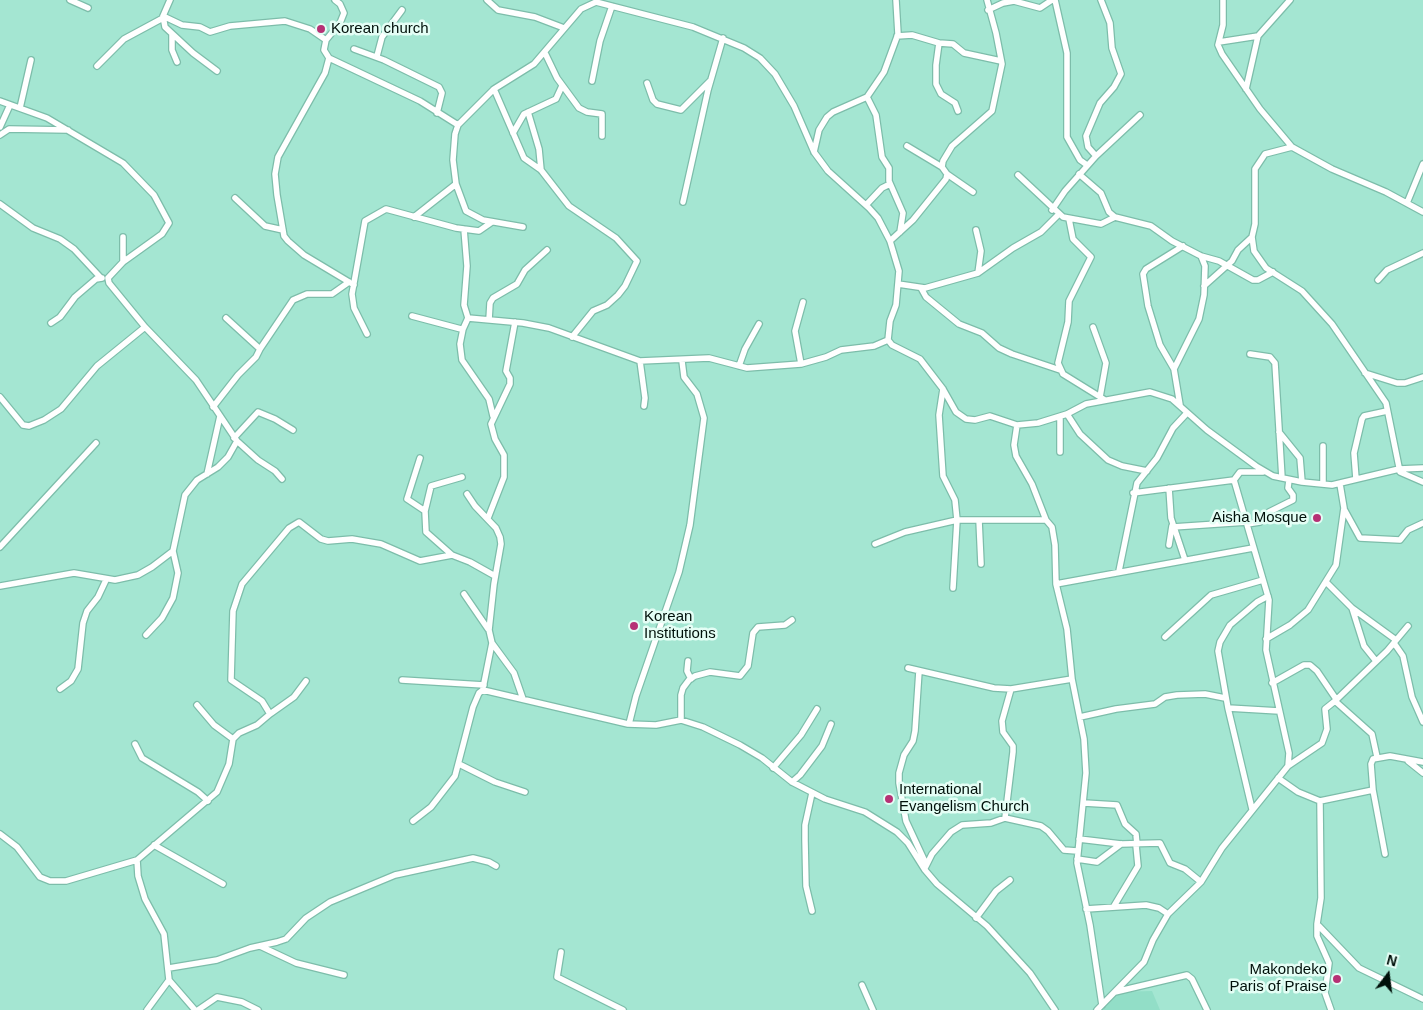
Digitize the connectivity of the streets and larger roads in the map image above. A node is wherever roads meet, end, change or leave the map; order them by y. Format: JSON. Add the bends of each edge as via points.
{"nodes":[{"id":1,"x":70,"y":0,"type":"edge"},
{"id":2,"x":170,"y":0,"type":"edge"},
{"id":3,"x":334,"y":0,"type":"edge"},
{"id":4,"x":346,"y":0,"type":"edge"},
{"id":5,"x":487,"y":0,"type":"edge"},
{"id":6,"x":896,"y":0,"type":"edge"},
{"id":7,"x":986,"y":0,"type":"edge"},
{"id":8,"x":1053,"y":0,"type":"edge"},
{"id":9,"x":1101,"y":0,"type":"edge"},
{"id":10,"x":1223,"y":0,"type":"edge"},
{"id":11,"x":1290,"y":0,"type":"edge"},
{"id":12,"x":595,"y":1,"type":"edge"},
{"id":13,"x":612,"y":6,"type":"junction"},
{"id":14,"x":88,"y":8,"type":"dead end"},
{"id":15,"x":344,"y":9,"type":"junction"},
{"id":16,"x":402,"y":10,"type":"dead end"},
{"id":17,"x":988,"y":10,"type":"junction"},
{"id":18,"x":163,"y":17,"type":"junction"},
{"id":19,"x":564,"y":28,"type":"junction"},
{"id":20,"x":172,"y":35,"type":"junction"},
{"id":21,"x":897,"y":36,"type":"junction"},
{"id":22,"x":1258,"y":36,"type":"junction"},
{"id":23,"x":723,"y":38,"type":"junction"},
{"id":24,"x":326,"y":40,"type":"junction"},
{"id":25,"x":1219,"y":42,"type":"junction"},
{"id":26,"x":939,"y":43,"type":"junction"},
{"id":27,"x":354,"y":49,"type":"dead end"},
{"id":28,"x":545,"y":53,"type":"junction"},
{"id":29,"x":376,"y":56,"type":"junction"},
{"id":30,"x":329,"y":58,"type":"junction"},
{"id":31,"x":31,"y":60,"type":"dead end"},
{"id":32,"x":1001,"y":60,"type":"junction"},
{"id":33,"x":177,"y":62,"type":"dead end"},
{"id":34,"x":97,"y":66,"type":"dead end"},
{"id":35,"x":217,"y":70,"type":"dead end"},
{"id":36,"x":592,"y":81,"type":"dead end"},
{"id":37,"x":710,"y":81,"type":"junction"},
{"id":38,"x":646,"y":83,"type":"dead end"},
{"id":39,"x":562,"y":86,"type":"junction"},
{"id":40,"x":494,"y":89,"type":"junction"},
{"id":41,"x":1246,"y":89,"type":"junction"},
{"id":42,"x":867,"y":97,"type":"junction"},
{"id":43,"x":0,"y":102,"type":"edge"},
{"id":44,"x":10,"y":105,"type":"junction"},
{"id":45,"x":20,"y":108,"type":"junction"},
{"id":46,"x":958,"y":111,"type":"dead end"},
{"id":47,"x":528,"y":112,"type":"junction"},
{"id":48,"x":437,"y":113,"type":"junction"},
{"id":49,"x":1140,"y":115,"type":"dead end"},
{"id":50,"x":458,"y":125,"type":"junction"},
{"id":51,"x":0,"y":126,"type":"edge"},
{"id":52,"x":70,"y":130,"type":"junction"},
{"id":53,"x":513,"y":133,"type":"junction"},
{"id":54,"x":0,"y":135,"type":"edge"},
{"id":55,"x":602,"y":136,"type":"dead end"},
{"id":56,"x":907,"y":146,"type":"dead end"},
{"id":57,"x":1292,"y":146,"type":"junction"},
{"id":58,"x":814,"y":152,"type":"junction"},
{"id":59,"x":1096,"y":156,"type":"junction"},
{"id":60,"x":1423,"y":164,"type":"edge"},
{"id":61,"x":1087,"y":165,"type":"junction"},
{"id":62,"x":942,"y":167,"type":"junction"},
{"id":63,"x":542,"y":170,"type":"junction"},
{"id":64,"x":947,"y":174,"type":"junction"},
{"id":65,"x":1079,"y":174,"type":"junction"},
{"id":66,"x":1018,"y":175,"type":"dead end"},
{"id":67,"x":456,"y":184,"type":"junction"},
{"id":68,"x":890,"y":184,"type":"junction"},
{"id":69,"x":973,"y":192,"type":"dead end"},
{"id":70,"x":235,"y":198,"type":"dead end"},
{"id":71,"x":683,"y":202,"type":"dead end"},
{"id":72,"x":1406,"y":203,"type":"junction"},
{"id":73,"x":0,"y":204,"type":"edge"},
{"id":74,"x":866,"y":205,"type":"junction"},
{"id":75,"x":1052,"y":210,"type":"junction"},
{"id":76,"x":1423,"y":212,"type":"edge"},
{"id":77,"x":1058,"y":215,"type":"junction"},
{"id":78,"x":1115,"y":217,"type":"junction"},
{"id":79,"x":414,"y":218,"type":"junction"},
{"id":80,"x":1069,"y":219,"type":"junction"},
{"id":81,"x":492,"y":222,"type":"junction"},
{"id":82,"x":523,"y":226,"type":"dead end"},
{"id":83,"x":464,"y":229,"type":"junction"},
{"id":84,"x":283,"y":230,"type":"junction"},
{"id":85,"x":976,"y":230,"type":"dead end"},
{"id":86,"x":900,"y":233,"type":"junction"},
{"id":87,"x":123,"y":237,"type":"dead end"},
{"id":88,"x":1252,"y":238,"type":"junction"},
{"id":89,"x":890,"y":241,"type":"junction"},
{"id":90,"x":1183,"y":246,"type":"junction"},
{"id":91,"x":548,"y":250,"type":"dead end"},
{"id":92,"x":1423,"y":253,"type":"edge"},
{"id":93,"x":1201,"y":256,"type":"junction"},
{"id":94,"x":123,"y":262,"type":"junction"},
{"id":95,"x":1228,"y":266,"type":"junction"},
{"id":96,"x":1272,"y":272,"type":"junction"},
{"id":97,"x":978,"y":273,"type":"junction"},
{"id":98,"x":101,"y":278,"type":"junction"},
{"id":99,"x":108,"y":278,"type":"junction"},
{"id":100,"x":1378,"y":280,"type":"dead end"},
{"id":101,"x":351,"y":284,"type":"junction"},
{"id":102,"x":898,"y":284,"type":"junction"},
{"id":103,"x":1204,"y":286,"type":"junction"},
{"id":104,"x":921,"y":288,"type":"junction"},
{"id":105,"x":803,"y":302,"type":"dead end"},
{"id":106,"x":412,"y":316,"type":"dead end"},
{"id":107,"x":226,"y":318,"type":"dead end"},
{"id":108,"x":468,"y":318,"type":"junction"},
{"id":109,"x":490,"y":320,"type":"junction"},
{"id":110,"x":515,"y":322,"type":"junction"},
{"id":111,"x":51,"y":324,"type":"dead end"},
{"id":112,"x":759,"y":324,"type":"dead end"},
{"id":113,"x":1093,"y":326,"type":"dead end"},
{"id":114,"x":145,"y":327,"type":"junction"},
{"id":115,"x":463,"y":329,"type":"junction"},
{"id":116,"x":366,"y":334,"type":"dead end"},
{"id":117,"x":572,"y":337,"type":"junction"},
{"id":118,"x":888,"y":340,"type":"junction"},
{"id":119,"x":260,"y":349,"type":"junction"},
{"id":120,"x":1250,"y":354,"type":"dead end"},
{"id":121,"x":682,"y":360,"type":"junction"},
{"id":122,"x":640,"y":362,"type":"junction"},
{"id":123,"x":801,"y":364,"type":"junction"},
{"id":124,"x":739,"y":366,"type":"junction"},
{"id":125,"x":1174,"y":368,"type":"junction"},
{"id":126,"x":1060,"y":370,"type":"junction"},
{"id":127,"x":1366,"y":373,"type":"junction"},
{"id":128,"x":1423,"y":377,"type":"edge"},
{"id":129,"x":943,"y":388,"type":"junction"},
{"id":130,"x":0,"y":397,"type":"edge"},
{"id":131,"x":1102,"y":399,"type":"junction"},
{"id":132,"x":644,"y":406,"type":"dead end"},
{"id":133,"x":1180,"y":406,"type":"junction"},
{"id":134,"x":213,"y":407,"type":"junction"},
{"id":135,"x":1387,"y":411,"type":"junction"},
{"id":136,"x":1187,"y":413,"type":"junction"},
{"id":137,"x":220,"y":416,"type":"junction"},
{"id":138,"x":493,"y":416,"type":"junction"},
{"id":139,"x":1063,"y":416,"type":"junction"},
{"id":140,"x":1016,"y":425,"type":"junction"},
{"id":141,"x":293,"y":430,"type":"dead end"},
{"id":142,"x":1279,"y":432,"type":"junction"},
{"id":143,"x":235,"y":440,"type":"junction"},
{"id":144,"x":96,"y":443,"type":"dead end"},
{"id":145,"x":1322,"y":446,"type":"dead end"},
{"id":146,"x":1060,"y":452,"type":"dead end"},
{"id":147,"x":420,"y":458,"type":"dead end"},
{"id":148,"x":1423,"y":468,"type":"edge"},
{"id":149,"x":1399,"y":469,"type":"junction"},
{"id":150,"x":1147,"y":471,"type":"junction"},
{"id":151,"x":1265,"y":472,"type":"junction"},
{"id":152,"x":207,"y":474,"type":"junction"},
{"id":153,"x":462,"y":477,"type":"dead end"},
{"id":154,"x":282,"y":479,"type":"dead end"},
{"id":155,"x":1286,"y":479,"type":"junction"},
{"id":156,"x":1356,"y":479,"type":"junction"},
{"id":157,"x":1234,"y":480,"type":"junction"},
{"id":158,"x":1302,"y":482,"type":"junction"},
{"id":159,"x":1423,"y":482,"type":"edge"},
{"id":160,"x":1323,"y":484,"type":"junction"},
{"id":161,"x":1340,"y":484,"type":"junction"},
{"id":162,"x":1169,"y":488,"type":"junction"},
{"id":163,"x":1133,"y":493,"type":"junction"},
{"id":164,"x":467,"y":494,"type":"dead end"},
{"id":165,"x":1344,"y":508,"type":"junction"},
{"id":166,"x":425,"y":511,"type":"junction"},
{"id":167,"x":488,"y":518,"type":"junction"},
{"id":168,"x":958,"y":520,"type":"junction"},
{"id":169,"x":979,"y":520,"type":"junction"},
{"id":170,"x":1046,"y":520,"type":"junction"},
{"id":171,"x":1247,"y":523,"type":"junction"},
{"id":172,"x":1423,"y":523,"type":"edge"},
{"id":173,"x":1173,"y":526,"type":"junction"},
{"id":174,"x":875,"y":544,"type":"dead end"},
{"id":175,"x":1169,"y":545,"type":"dead end"},
{"id":176,"x":0,"y":547,"type":"edge"},
{"id":177,"x":1253,"y":548,"type":"junction"},
{"id":178,"x":173,"y":551,"type":"junction"},
{"id":179,"x":452,"y":555,"type":"junction"},
{"id":180,"x":1185,"y":560,"type":"junction"},
{"id":181,"x":981,"y":564,"type":"dead end"},
{"id":182,"x":1119,"y":571,"type":"junction"},
{"id":183,"x":495,"y":576,"type":"junction"},
{"id":184,"x":106,"y":580,"type":"junction"},
{"id":185,"x":1263,"y":580,"type":"junction"},
{"id":186,"x":1327,"y":583,"type":"junction"},
{"id":187,"x":1056,"y":584,"type":"junction"},
{"id":188,"x":0,"y":586,"type":"edge"},
{"id":189,"x":953,"y":588,"type":"dead end"},
{"id":190,"x":464,"y":594,"type":"dead end"},
{"id":191,"x":1268,"y":596,"type":"junction"},
{"id":192,"x":1352,"y":608,"type":"junction"},
{"id":193,"x":792,"y":620,"type":"dead end"},
{"id":194,"x":1408,"y":626,"type":"dead end"},
{"id":195,"x":489,"y":630,"type":"junction"},
{"id":196,"x":146,"y":635,"type":"dead end"},
{"id":197,"x":1165,"y":637,"type":"dead end"},
{"id":198,"x":1266,"y":639,"type":"junction"},
{"id":199,"x":1395,"y":641,"type":"junction"},
{"id":200,"x":492,"y":643,"type":"junction"},
{"id":201,"x":688,"y":660,"type":"dead end"},
{"id":202,"x":1376,"y":662,"type":"junction"},
{"id":203,"x":908,"y":668,"type":"dead end"},
{"id":204,"x":919,"y":671,"type":"junction"},
{"id":205,"x":691,"y":679,"type":"junction"},
{"id":206,"x":1072,"y":679,"type":"junction"},
{"id":207,"x":402,"y":680,"type":"dead end"},
{"id":208,"x":306,"y":681,"type":"dead end"},
{"id":209,"x":1272,"y":683,"type":"junction"},
{"id":210,"x":483,"y":687,"type":"junction"},
{"id":211,"x":60,"y":689,"type":"dead end"},
{"id":212,"x":1011,"y":689,"type":"junction"},
{"id":213,"x":1225,"y":698,"type":"junction"},
{"id":214,"x":523,"y":699,"type":"junction"},
{"id":215,"x":1336,"y":700,"type":"junction"},
{"id":216,"x":197,"y":705,"type":"dead end"},
{"id":217,"x":1228,"y":708,"type":"junction"},
{"id":218,"x":817,"y":709,"type":"dead end"},
{"id":219,"x":1279,"y":711,"type":"junction"},
{"id":220,"x":270,"y":714,"type":"junction"},
{"id":221,"x":1080,"y":717,"type":"junction"},
{"id":222,"x":681,"y":720,"type":"junction"},
{"id":223,"x":1423,"y":722,"type":"edge"},
{"id":224,"x":629,"y":724,"type":"junction"},
{"id":225,"x":830,"y":724,"type":"dead end"},
{"id":226,"x":233,"y":738,"type":"junction"},
{"id":227,"x":135,"y":744,"type":"dead end"},
{"id":228,"x":1377,"y":757,"type":"junction"},
{"id":229,"x":1406,"y":759,"type":"junction"},
{"id":230,"x":1423,"y":762,"type":"edge"},
{"id":231,"x":459,"y":764,"type":"junction"},
{"id":232,"x":1288,"y":766,"type":"junction"},
{"id":233,"x":773,"y":768,"type":"junction"},
{"id":234,"x":1423,"y":773,"type":"edge"},
{"id":235,"x":1278,"y":778,"type":"junction"},
{"id":236,"x":792,"y":782,"type":"junction"},
{"id":237,"x":1373,"y":790,"type":"junction"},
{"id":238,"x":525,"y":792,"type":"dead end"},
{"id":239,"x":812,"y":793,"type":"junction"},
{"id":240,"x":208,"y":801,"type":"junction"},
{"id":241,"x":1320,"y":801,"type":"junction"},
{"id":242,"x":1084,"y":803,"type":"junction"},
{"id":243,"x":1252,"y":809,"type":"junction"},
{"id":244,"x":1005,"y":818,"type":"junction"},
{"id":245,"x":413,"y":821,"type":"dead end"},
{"id":246,"x":0,"y":834,"type":"edge"},
{"id":247,"x":1079,"y":839,"type":"junction"},
{"id":248,"x":1121,"y":844,"type":"junction"},
{"id":249,"x":154,"y":845,"type":"junction"},
{"id":250,"x":1137,"y":845,"type":"junction"},
{"id":251,"x":1077,"y":851,"type":"junction"},
{"id":252,"x":1385,"y":854,"type":"dead end"},
{"id":253,"x":1077,"y":859,"type":"junction"},
{"id":254,"x":137,"y":860,"type":"junction"},
{"id":255,"x":496,"y":866,"type":"dead end"},
{"id":256,"x":926,"y":868,"type":"junction"},
{"id":257,"x":1010,"y":880,"type":"dead end"},
{"id":258,"x":1201,"y":882,"type":"junction"},
{"id":259,"x":223,"y":884,"type":"dead end"},
{"id":260,"x":1114,"y":906,"type":"junction"},
{"id":261,"x":1086,"y":909,"type":"junction"},
{"id":262,"x":812,"y":911,"type":"dead end"},
{"id":263,"x":1168,"y":914,"type":"junction"},
{"id":264,"x":976,"y":918,"type":"junction"},
{"id":265,"x":1317,"y":924,"type":"junction"},
{"id":266,"x":260,"y":946,"type":"junction"},
{"id":267,"x":561,"y":952,"type":"dead end"},
{"id":268,"x":169,"y":968,"type":"junction"},
{"id":269,"x":344,"y":975,"type":"dead end"},
{"id":270,"x":169,"y":980,"type":"junction"},
{"id":271,"x":862,"y":985,"type":"dead end"},
{"id":272,"x":1115,"y":992,"type":"junction"},
{"id":273,"x":1423,"y":999,"type":"edge"},
{"id":274,"x":1100,"y":1008,"type":"edge"},
{"id":275,"x":146,"y":1010,"type":"edge"},
{"id":276,"x":197,"y":1010,"type":"edge"},
{"id":277,"x":258,"y":1010,"type":"edge"},
{"id":278,"x":623,"y":1010,"type":"edge"},
{"id":279,"x":873,"y":1010,"type":"edge"},
{"id":280,"x":1055,"y":1010,"type":"edge"},
{"id":281,"x":1207,"y":1010,"type":"edge"},
{"id":282,"x":1330,"y":1010,"type":"edge"}],
"edges":[{"from":1,"to":14,"type":"street"},
{"from":2,"to":18,"type":"street"},
{"from":3,"to":15,"type":"street"},
{"from":4,"to":15,"type":"street"},
{"from":5,"to":19,"type":"street","via":[[498,10],[535,17]]},
{"from":6,"to":21,"type":"street"},
{"from":7,"to":17,"type":"street"},
{"from":8,"to":17,"type":"street","via":[[1040,8],[1014,1]]},
{"from":8,"to":61,"type":"street","via":[[1068,52],[1067,137],[1080,160]]},
{"from":9,"to":59,"type":"street","via":[[1110,22],[1112,48],[1121,74],[1100,104],[1086,136],[1088,147]]},
{"from":10,"to":25,"type":"street"},
{"from":11,"to":22,"type":"street"},
{"from":12,"to":13,"type":"street"},
{"from":12,"to":19,"type":"street","via":[[581,9]]},
{"from":13,"to":23,"type":"street"},
{"from":13,"to":36,"type":"street","via":[[600,41]]},
{"from":15,"to":24,"type":"street","via":[[340,23]]},
{"from":16,"to":29,"type":"street","via":[[384,34]]},
{"from":17,"to":32,"type":"street"},
{"from":18,"to":20,"type":"street","via":[[165,27]]},
{"from":18,"to":24,"type":"street","via":[[210,32],[230,26],[285,21],[310,29]]},
{"from":18,"to":34,"type":"street","via":[[124,39]]},
{"from":19,"to":28,"type":"street"},
{"from":20,"to":33,"type":"street","via":[[172,50]]},
{"from":20,"to":35,"type":"street"},
{"from":21,"to":26,"type":"street","via":[[912,35]]},
{"from":21,"to":42,"type":"street","via":[[884,72]]},
{"from":22,"to":25,"type":"street"},
{"from":22,"to":41,"type":"street"},
{"from":23,"to":37,"type":"street"},
{"from":23,"to":58,"type":"street","via":[[767,63],[794,106]]},
{"from":24,"to":30,"type":"street","via":[[324,50]]},
{"from":25,"to":41,"type":"street","via":[[1222,54]]},
{"from":26,"to":32,"type":"street","via":[[953,44],[964,53]]},
{"from":26,"to":46,"type":"street","via":[[936,84],[941,94],[955,103]]},
{"from":27,"to":29,"type":"street"},
{"from":28,"to":39,"type":"street"},
{"from":28,"to":40,"type":"street","via":[[534,64]]},
{"from":29,"to":48,"type":"street","via":[[439,87],[442,93]]},
{"from":30,"to":48,"type":"street","via":[[420,101]]},
{"from":30,"to":84,"type":"street","via":[[278,157],[275,174]]},
{"from":31,"to":45,"type":"street"},
{"from":32,"to":62,"type":"street","via":[[992,111],[952,146]]},
{"from":37,"to":38,"type":"street","via":[[681,110],[657,104]]},
{"from":37,"to":71,"type":"street"},
{"from":39,"to":47,"type":"street","via":[[556,99]]},
{"from":39,"to":55,"type":"street","via":[[583,110],[602,114]]},
{"from":40,"to":50,"type":"street"},
{"from":40,"to":53,"type":"street"},
{"from":41,"to":57,"type":"street"},
{"from":42,"to":58,"type":"street","via":[[833,112],[819,130]]},
{"from":42,"to":68,"type":"street","via":[[876,115],[880,152],[889,168]]},
{"from":43,"to":44,"type":"street"},
{"from":44,"to":45,"type":"street"},
{"from":44,"to":51,"type":"street"},
{"from":45,"to":52,"type":"street"},
{"from":47,"to":53,"type":"street"},
{"from":47,"to":63,"type":"street"},
{"from":48,"to":50,"type":"street"},
{"from":49,"to":59,"type":"street"},
{"from":50,"to":67,"type":"street","via":[[453,160]]},
{"from":52,"to":54,"type":"street","via":[[9,129]]},
{"from":52,"to":94,"type":"street","via":[[132,170],[154,195],[167,218],[169,223],[162,234]]},
{"from":53,"to":63,"type":"street","via":[[521,153]]},
{"from":56,"to":62,"type":"street"},
{"from":57,"to":72,"type":"street","via":[[1332,169]]},
{"from":57,"to":88,"type":"street","via":[[1265,154],[1255,169]]},
{"from":58,"to":74,"type":"street","via":[[828,171]]},
{"from":59,"to":61,"type":"street"},
{"from":60,"to":72,"type":"street"},
{"from":61,"to":65,"type":"street"},
{"from":62,"to":64,"type":"street"},
{"from":63,"to":117,"type":"street","via":[[563,201],[616,238],[637,261],[626,286],[607,305],[593,311]]},
{"from":64,"to":69,"type":"street"},
{"from":64,"to":86,"type":"street"},
{"from":65,"to":75,"type":"street"},
{"from":65,"to":78,"type":"street","via":[[1101,193],[1109,212]]},
{"from":66,"to":75,"type":"street"},
{"from":67,"to":79,"type":"street"},
{"from":67,"to":81,"type":"street","via":[[466,211]]},
{"from":68,"to":74,"type":"street"},
{"from":68,"to":86,"type":"street","via":[[902,212]]},
{"from":70,"to":84,"type":"street","via":[[265,226]]},
{"from":72,"to":76,"type":"street"},
{"from":73,"to":98,"type":"street","via":[[33,228],[60,239]]},
{"from":74,"to":89,"type":"street","via":[[878,218]]},
{"from":75,"to":77,"type":"street"},
{"from":77,"to":80,"type":"street"},
{"from":77,"to":97,"type":"street","via":[[1042,232]]},
{"from":78,"to":80,"type":"street","via":[[1100,224]]},
{"from":78,"to":90,"type":"street","via":[[1152,226]]},
{"from":79,"to":83,"type":"street"},
{"from":79,"to":101,"type":"street","via":[[386,209],[379,210],[365,221]]},
{"from":80,"to":126,"type":"street","via":[[1073,238],[1091,257],[1069,301],[1068,322],[1059,356]]},
{"from":81,"to":82,"type":"street"},
{"from":81,"to":83,"type":"street","via":[[479,230]]},
{"from":83,"to":108,"type":"street","via":[[467,266],[464,305]]},
{"from":84,"to":101,"type":"street","via":[[295,249]]},
{"from":85,"to":97,"type":"street","via":[[981,251]]},
{"from":86,"to":89,"type":"street"},
{"from":87,"to":94,"type":"street"},
{"from":88,"to":95,"type":"street","via":[[1238,250]]},
{"from":88,"to":96,"type":"street","via":[[1256,256]]},
{"from":89,"to":102,"type":"street","via":[[899,271]]},
{"from":90,"to":93,"type":"street"},
{"from":90,"to":125,"type":"street","via":[[1143,274],[1148,306],[1160,345]]},
{"from":91,"to":109,"type":"street","via":[[525,270],[517,284],[493,298]]},
{"from":92,"to":100,"type":"street","via":[[1387,270]]},
{"from":93,"to":95,"type":"street"},
{"from":93,"to":103,"type":"street","via":[[1205,266]]},
{"from":94,"to":99,"type":"street"},
{"from":95,"to":96,"type":"street","via":[[1253,280]]},
{"from":95,"to":103,"type":"street"},
{"from":96,"to":127,"type":"street","via":[[1308,297],[1332,324]]},
{"from":97,"to":104,"type":"street"},
{"from":98,"to":99,"type":"street"},
{"from":98,"to":111,"type":"street","via":[[75,297]]},
{"from":99,"to":114,"type":"street"},
{"from":101,"to":116,"type":"street","via":[[352,301]]},
{"from":101,"to":119,"type":"street","via":[[332,294],[307,294],[293,300]]},
{"from":102,"to":104,"type":"street"},
{"from":102,"to":118,"type":"street"},
{"from":103,"to":125,"type":"street","via":[[1197,325]]},
{"from":104,"to":126,"type":"street","via":[[926,297],[958,324],[982,333],[1007,352]]},
{"from":105,"to":123,"type":"street","via":[[795,331]]},
{"from":106,"to":115,"type":"street"},
{"from":107,"to":119,"type":"street"},
{"from":108,"to":109,"type":"street"},
{"from":108,"to":115,"type":"street"},
{"from":109,"to":110,"type":"street"},
{"from":110,"to":117,"type":"street","via":[[549,328]]},
{"from":110,"to":138,"type":"street","via":[[506,363],[510,384]]},
{"from":112,"to":124,"type":"street"},
{"from":113,"to":131,"type":"street","via":[[1106,363]]},
{"from":114,"to":130,"type":"street","via":[[96,366],[65,404],[44,420],[23,425]]},
{"from":114,"to":134,"type":"street","via":[[187,370]]},
{"from":115,"to":138,"type":"street","via":[[460,344],[462,360],[488,399]]},
{"from":117,"to":122,"type":"street"},
{"from":118,"to":123,"type":"street","via":[[874,346],[841,350]]},
{"from":118,"to":129,"type":"street","via":[[892,346],[920,359]]},
{"from":119,"to":134,"type":"street"},
{"from":120,"to":142,"type":"street","via":[[1270,357],[1275,363]]},
{"from":121,"to":122,"type":"street"},
{"from":121,"to":124,"type":"street","via":[[718,358]]},
{"from":121,"to":224,"type":"street","via":[[684,377],[697,394],[704,418],[690,525],[679,572]]},
{"from":122,"to":132,"type":"street"},
{"from":123,"to":124,"type":"street"},
{"from":125,"to":133,"type":"street"},
{"from":126,"to":131,"type":"street"},
{"from":127,"to":128,"type":"street","via":[[1397,383]]},
{"from":127,"to":135,"type":"street","via":[[1383,398]]},
{"from":129,"to":140,"type":"street","via":[[956,412],[966,419],[990,416]]},
{"from":129,"to":168,"type":"street","via":[[939,422],[943,476],[955,500]]},
{"from":131,"to":133,"type":"street","via":[[1150,392],[1166,396]]},
{"from":131,"to":139,"type":"street"},
{"from":133,"to":136,"type":"street"},
{"from":134,"to":137,"type":"street"},
{"from":135,"to":149,"type":"street"},
{"from":135,"to":156,"type":"street","via":[[1362,419],[1354,453]]},
{"from":136,"to":150,"type":"street","via":[[1173,428],[1158,458]]},
{"from":136,"to":151,"type":"street"},
{"from":137,"to":143,"type":"street"},
{"from":137,"to":152,"type":"street"},
{"from":138,"to":167,"type":"street","via":[[495,439],[504,455],[504,477]]},
{"from":139,"to":140,"type":"street"},
{"from":139,"to":146,"type":"street"},
{"from":139,"to":150,"type":"street","via":[[1108,460]]},
{"from":140,"to":170,"type":"street","via":[[1016,456],[1032,484]]},
{"from":141,"to":143,"type":"street","via":[[258,412]]},
{"from":142,"to":155,"type":"street"},
{"from":142,"to":158,"type":"street","via":[[1300,458]]},
{"from":143,"to":152,"type":"street","via":[[228,457]]},
{"from":143,"to":154,"type":"street"},
{"from":144,"to":176,"type":"street"},
{"from":145,"to":160,"type":"street"},
{"from":147,"to":166,"type":"street","via":[[408,499]]},
{"from":148,"to":149,"type":"street"},
{"from":149,"to":156,"type":"street"},
{"from":149,"to":159,"type":"street","via":[[1402,474]]},
{"from":150,"to":163,"type":"street"},
{"from":151,"to":155,"type":"street"},
{"from":151,"to":157,"type":"street","via":[[1240,472]]},
{"from":152,"to":178,"type":"street","via":[[185,494]]},
{"from":153,"to":166,"type":"street","via":[[431,486]]},
{"from":155,"to":158,"type":"street"},
{"from":155,"to":171,"type":"street","via":[[1293,500],[1269,512],[1260,522]]},
{"from":156,"to":161,"type":"street"},
{"from":157,"to":162,"type":"street"},
{"from":157,"to":171,"type":"street"},
{"from":158,"to":160,"type":"street"},
{"from":160,"to":161,"type":"street"},
{"from":161,"to":165,"type":"street"},
{"from":162,"to":163,"type":"street"},
{"from":162,"to":173,"type":"street"},
{"from":163,"to":182,"type":"street"},
{"from":164,"to":167,"type":"street"},
{"from":165,"to":172,"type":"street","via":[[1360,538],[1400,540],[1408,530]]},
{"from":165,"to":186,"type":"street","via":[[1338,559]]},
{"from":166,"to":179,"type":"street","via":[[426,532]]},
{"from":167,"to":183,"type":"street","via":[[496,528],[501,544]]},
{"from":168,"to":169,"type":"street"},
{"from":168,"to":174,"type":"street","via":[[905,532]]},
{"from":168,"to":189,"type":"street"},
{"from":169,"to":170,"type":"street"},
{"from":169,"to":181,"type":"street"},
{"from":170,"to":187,"type":"street","via":[[1052,527],[1055,544]]},
{"from":171,"to":173,"type":"street"},
{"from":171,"to":177,"type":"street"},
{"from":173,"to":175,"type":"street"},
{"from":173,"to":180,"type":"street"},
{"from":177,"to":180,"type":"street"},
{"from":177,"to":185,"type":"street"},
{"from":178,"to":184,"type":"street","via":[[138,574]]},
{"from":178,"to":196,"type":"street","via":[[178,573],[174,598]]},
{"from":179,"to":183,"type":"street"},
{"from":179,"to":220,"type":"street","via":[[420,561],[381,544],[352,539],[321,539],[299,522],[290,528],[242,584],[233,611],[231,680],[262,701]]},
{"from":180,"to":182,"type":"street"},
{"from":182,"to":187,"type":"street"},
{"from":183,"to":195,"type":"street"},
{"from":184,"to":188,"type":"street","via":[[81,573]]},
{"from":184,"to":211,"type":"street","via":[[87,611],[78,669],[71,681]]},
{"from":185,"to":191,"type":"street"},
{"from":185,"to":197,"type":"street","via":[[1211,595]]},
{"from":186,"to":192,"type":"street"},
{"from":186,"to":198,"type":"street","via":[[1308,610]]},
{"from":187,"to":206,"type":"street","via":[[1067,629]]},
{"from":190,"to":195,"type":"street"},
{"from":191,"to":198,"type":"street","via":[[1270,610]]},
{"from":191,"to":213,"type":"street","via":[[1244,611],[1220,642],[1218,651]]},
{"from":192,"to":199,"type":"street"},
{"from":192,"to":202,"type":"street","via":[[1364,646]]},
{"from":193,"to":205,"type":"street","via":[[785,624],[758,627],[752,633],[748,666],[740,676],[710,672]]},
{"from":194,"to":199,"type":"street"},
{"from":195,"to":200,"type":"street"},
{"from":198,"to":209,"type":"street"},
{"from":199,"to":202,"type":"street"},
{"from":199,"to":223,"type":"street"},
{"from":200,"to":210,"type":"street"},
{"from":200,"to":214,"type":"street","via":[[514,672]]},
{"from":201,"to":205,"type":"street"},
{"from":202,"to":215,"type":"street"},
{"from":203,"to":204,"type":"street"},
{"from":204,"to":212,"type":"street"},
{"from":204,"to":256,"type":"street","via":[[915,731],[899,773],[906,821]]},
{"from":205,"to":222,"type":"street","via":[[681,695]]},
{"from":206,"to":212,"type":"street"},
{"from":206,"to":221,"type":"street"},
{"from":207,"to":210,"type":"street"},
{"from":208,"to":220,"type":"street","via":[[294,697]]},
{"from":209,"to":215,"type":"street","via":[[1304,665],[1310,665]]},
{"from":209,"to":219,"type":"street"},
{"from":210,"to":214,"type":"street"},
{"from":210,"to":231,"type":"street","via":[[473,707]]},
{"from":212,"to":244,"type":"street","via":[[1002,721],[1003,732],[1013,746]]},
{"from":213,"to":217,"type":"street"},
{"from":213,"to":221,"type":"street","via":[[1205,694],[1177,695],[1165,697],[1155,704]]},
{"from":214,"to":224,"type":"street"},
{"from":215,"to":228,"type":"street","via":[[1372,734]]},
{"from":215,"to":232,"type":"street","via":[[1325,709],[1327,729],[1322,743]]},
{"from":216,"to":226,"type":"street","via":[[214,725]]},
{"from":217,"to":219,"type":"street"},
{"from":217,"to":243,"type":"street"},
{"from":218,"to":233,"type":"street","via":[[801,735]]},
{"from":219,"to":232,"type":"street","via":[[1289,754]]},
{"from":220,"to":226,"type":"street"},
{"from":221,"to":242,"type":"street","via":[[1086,764]]},
{"from":222,"to":224,"type":"street","via":[[656,725]]},
{"from":222,"to":233,"type":"street","via":[[704,727],[740,745]]},
{"from":225,"to":236,"type":"street","via":[[822,746]]},
{"from":226,"to":240,"type":"street","via":[[225,776]]},
{"from":227,"to":240,"type":"street","via":[[142,758]]},
{"from":228,"to":229,"type":"street"},
{"from":228,"to":237,"type":"street","via":[[1371,764]]},
{"from":229,"to":230,"type":"street"},
{"from":229,"to":234,"type":"street"},
{"from":231,"to":238,"type":"street","via":[[495,782]]},
{"from":231,"to":245,"type":"street","via":[[442,795]]},
{"from":232,"to":235,"type":"street"},
{"from":233,"to":236,"type":"street"},
{"from":235,"to":241,"type":"street","via":[[1298,792]]},
{"from":235,"to":243,"type":"street"},
{"from":236,"to":239,"type":"street"},
{"from":237,"to":241,"type":"street"},
{"from":237,"to":252,"type":"street"},
{"from":239,"to":256,"type":"street","via":[[865,812],[885,823],[908,843]]},
{"from":239,"to":262,"type":"street","via":[[805,840],[806,886]]},
{"from":240,"to":249,"type":"street"},
{"from":241,"to":265,"type":"street","via":[[1322,898]]},
{"from":242,"to":247,"type":"street"},
{"from":242,"to":250,"type":"street","via":[[1117,805],[1125,824],[1136,834]]},
{"from":243,"to":258,"type":"street"},
{"from":244,"to":251,"type":"street","via":[[1041,826],[1064,850]]},
{"from":244,"to":256,"type":"street","via":[[962,825],[942,840]]},
{"from":246,"to":254,"type":"street","via":[[17,847],[40,877],[50,881],[66,881]]},
{"from":247,"to":248,"type":"street"},
{"from":247,"to":251,"type":"street"},
{"from":248,"to":250,"type":"street"},
{"from":248,"to":253,"type":"street","via":[[1097,862]]},
{"from":249,"to":254,"type":"street"},
{"from":249,"to":259,"type":"street"},
{"from":250,"to":258,"type":"street","via":[[1160,843],[1170,863],[1185,869]]},
{"from":250,"to":260,"type":"street","via":[[1138,866]]},
{"from":251,"to":253,"type":"street"},
{"from":253,"to":261,"type":"street"},
{"from":254,"to":268,"type":"street","via":[[138,876],[146,900],[164,934]]},
{"from":255,"to":266,"type":"street","via":[[473,858],[395,875],[330,902],[306,918],[286,938]]},
{"from":256,"to":264,"type":"street","via":[[948,894]]},
{"from":257,"to":264,"type":"street","via":[[996,891]]},
{"from":258,"to":263,"type":"street"},
{"from":260,"to":261,"type":"street"},
{"from":260,"to":263,"type":"street","via":[[1146,905]]},
{"from":261,"to":274,"type":"street"},
{"from":263,"to":272,"type":"street","via":[[1144,962]]},
{"from":264,"to":280,"type":"street","via":[[1030,973]]},
{"from":265,"to":273,"type":"street","via":[[1359,968]]},
{"from":265,"to":282,"type":"street","via":[[1317,936],[1329,963],[1325,993]]},
{"from":266,"to":268,"type":"street","via":[[217,960]]},
{"from":266,"to":269,"type":"street","via":[[296,963]]},
{"from":267,"to":278,"type":"street","via":[[557,977]]},
{"from":268,"to":270,"type":"street"},
{"from":270,"to":275,"type":"street"},
{"from":270,"to":276,"type":"street"},
{"from":271,"to":279,"type":"street"},
{"from":272,"to":274,"type":"street"},
{"from":272,"to":281,"type":"street","via":[[1187,976],[1192,979]]},
{"from":276,"to":277,"type":"street","via":[[217,997],[242,1002]]}]}
